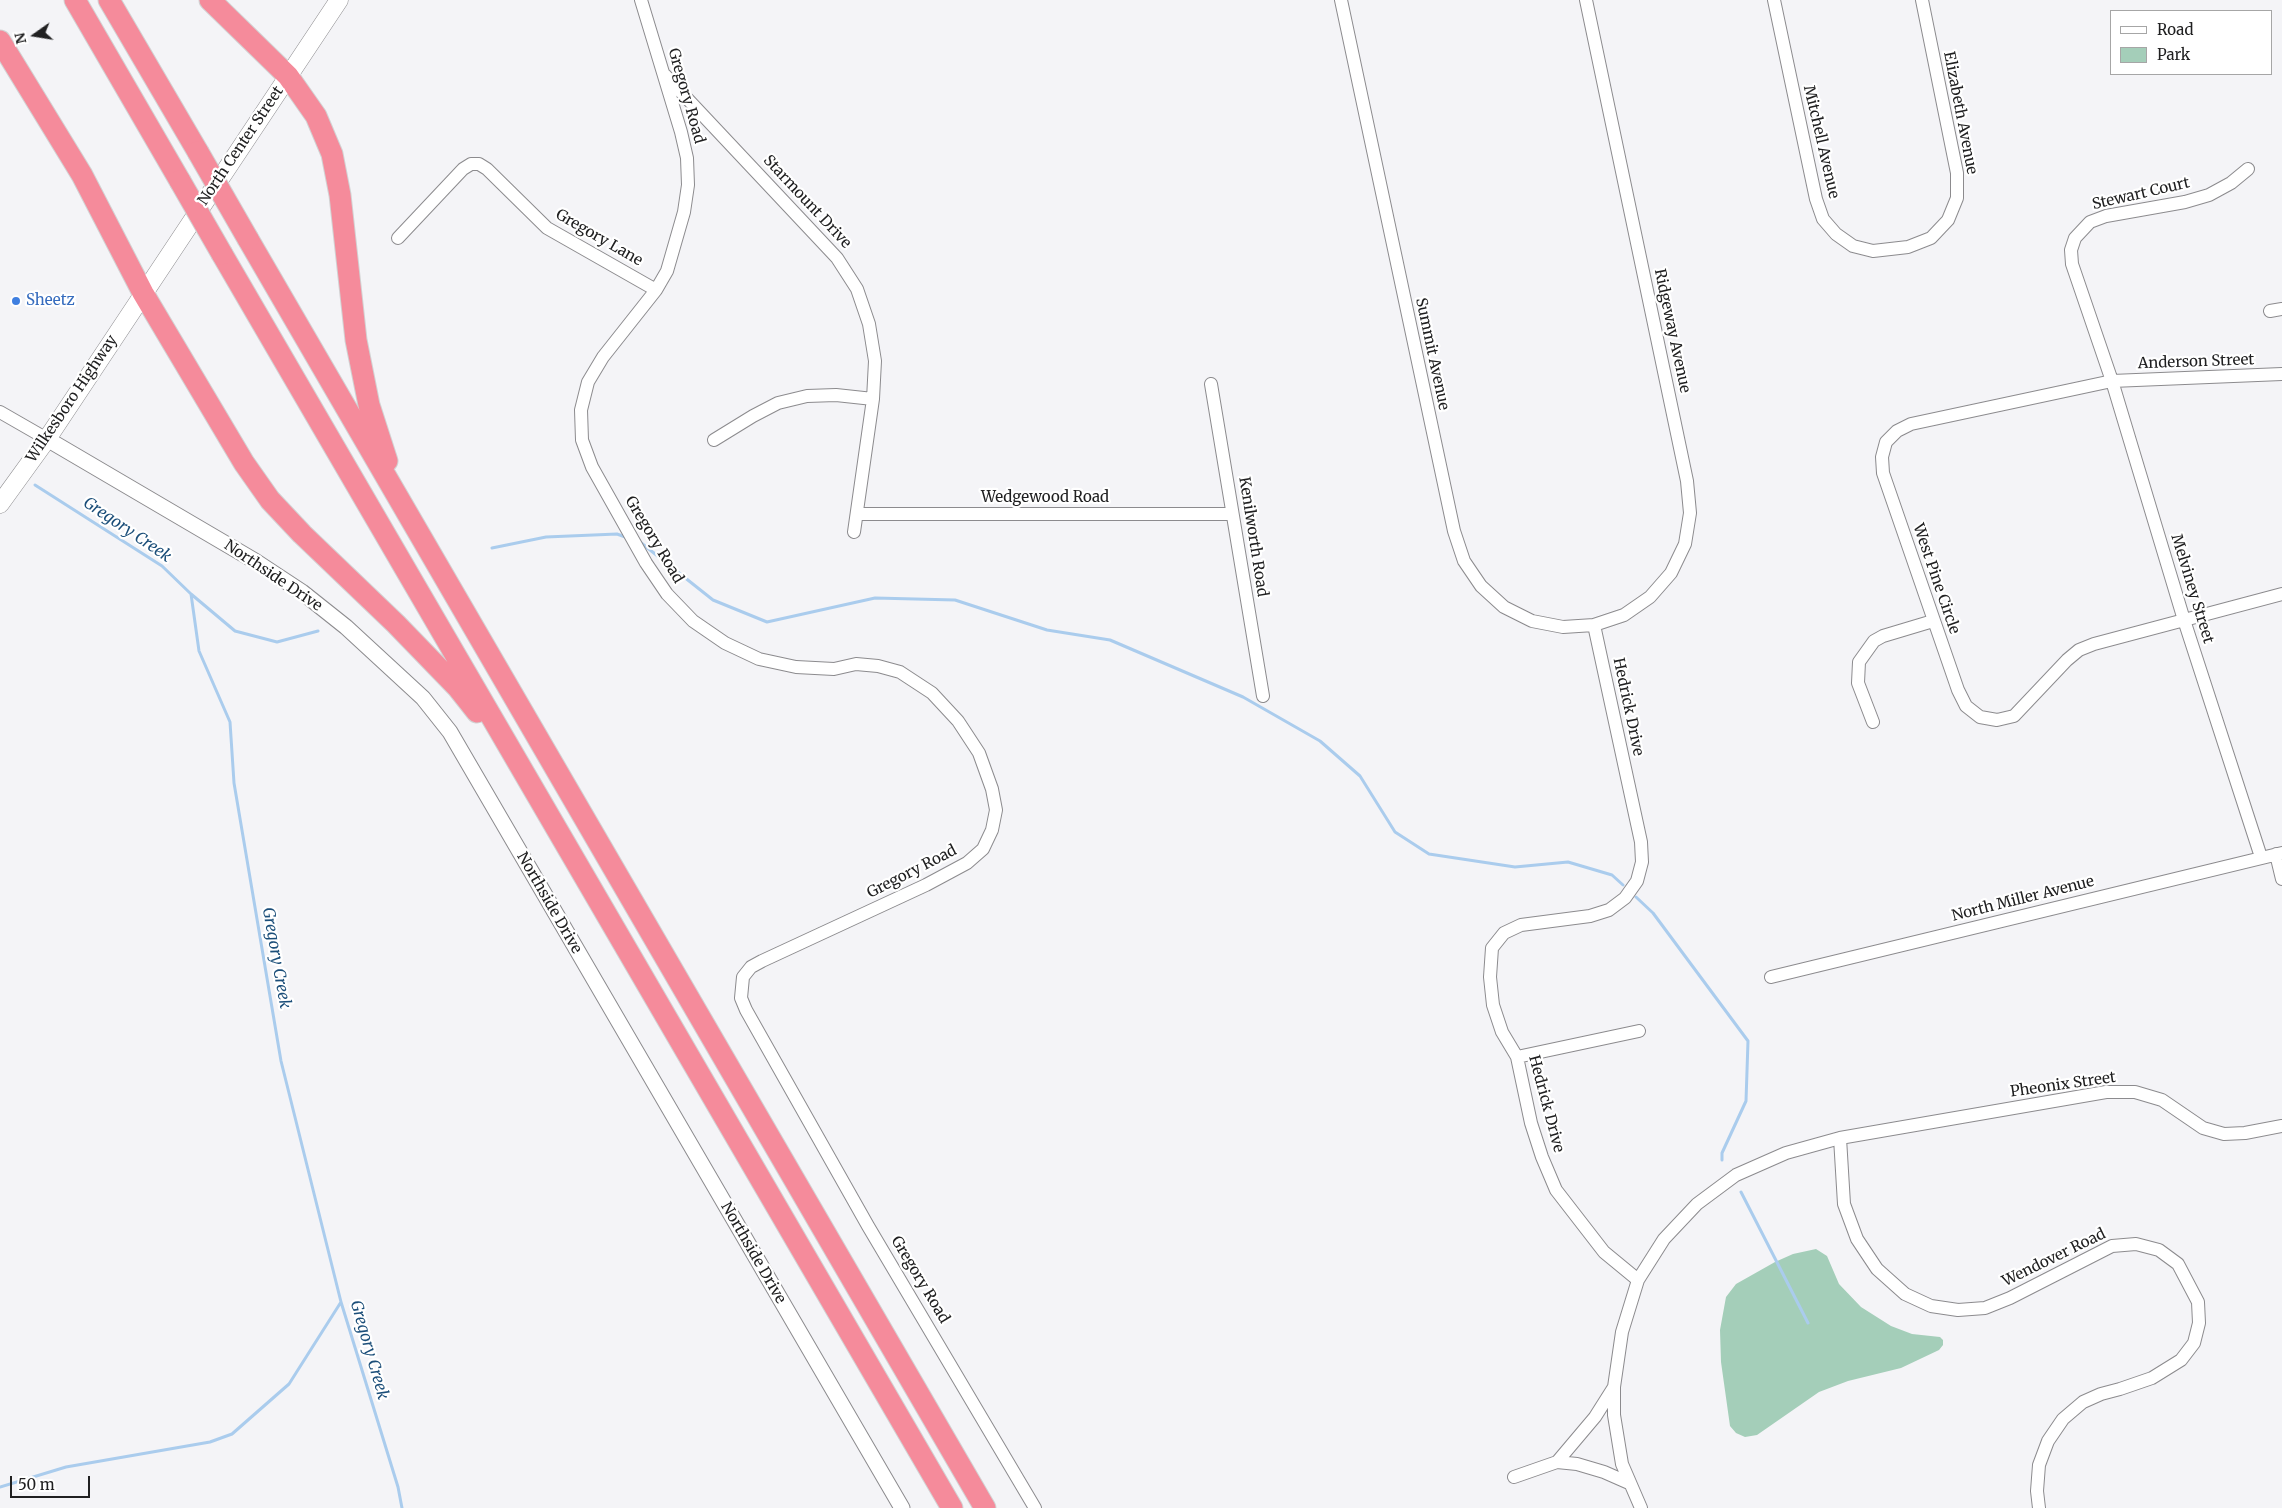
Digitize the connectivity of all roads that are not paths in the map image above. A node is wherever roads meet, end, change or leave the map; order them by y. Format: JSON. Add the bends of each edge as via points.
{"nodes":[{"id":1,"x":75,"y":0,"type":"edge"},
{"id":2,"x":109,"y":0,"type":"edge"},
{"id":3,"x":210,"y":0,"type":"edge"},
{"id":4,"x":339,"y":0,"type":"edge"},
{"id":5,"x":641,"y":0,"type":"edge"},
{"id":6,"x":1341,"y":0,"type":"edge"},
{"id":7,"x":1586,"y":0,"type":"edge"},
{"id":8,"x":1774,"y":0,"type":"edge"},
{"id":9,"x":1922,"y":0,"type":"edge"},
{"id":10,"x":0,"y":42,"type":"edge"},
{"id":11,"x":662,"y":71,"type":"junction"},
{"id":12,"x":288,"y":76,"type":"junction"},
{"id":13,"x":2248,"y":169,"type":"dead end"},
{"id":14,"x":398,"y":238,"type":"dead end"},
{"id":15,"x":1886,"y":251,"type":"joint"},
{"id":16,"x":656,"y":290,"type":"junction"},
{"id":17,"x":143,"y":292,"type":"junction"},
{"id":18,"x":2094,"y":330,"type":"joint"},
{"id":19,"x":2282,"y":374,"type":"edge"},
{"id":20,"x":2112,"y":381,"type":"junction"},
{"id":21,"x":1211,"y":384,"type":"dead end"},
{"id":22,"x":873,"y":399,"type":"junction"},
{"id":23,"x":0,"y":412,"type":"edge"},
{"id":24,"x":47,"y":439,"type":"junction"},
{"id":25,"x":714,"y":440,"type":"dead end"},
{"id":26,"x":0,"y":504,"type":"edge"},
{"id":27,"x":857,"y":514,"type":"junction"},
{"id":28,"x":1232,"y":514,"type":"junction"},
{"id":29,"x":417,"y":530,"type":"junction"},
{"id":30,"x":854,"y":532,"type":"dead end"},
{"id":31,"x":2282,"y":594,"type":"edge"},
{"id":32,"x":2184,"y":620,"type":"junction"},
{"id":33,"x":1933,"y":621,"type":"junction"},
{"id":34,"x":1594,"y":625,"type":"junction"},
{"id":35,"x":1262,"y":696,"type":"dead end"},
{"id":36,"x":1873,"y":722,"type":"dead end"},
{"id":37,"x":560,"y":833,"type":"junction"},
{"id":38,"x":2279,"y":853,"type":"edge"},
{"id":39,"x":2260,"y":857,"type":"junction"},
{"id":40,"x":2282,"y":879,"type":"edge"},
{"id":41,"x":1771,"y":977,"type":"dead end"},
{"id":42,"x":1639,"y":1031,"type":"dead end"},
{"id":43,"x":1517,"y":1057,"type":"junction"},
{"id":44,"x":2282,"y":1126,"type":"edge"},
{"id":45,"x":1840,"y":1138,"type":"junction"},
{"id":46,"x":1638,"y":1280,"type":"junction"},
{"id":47,"x":1614,"y":1387,"type":"junction"},
{"id":48,"x":1557,"y":1462,"type":"junction"},
{"id":49,"x":1514,"y":1477,"type":"dead end"},
{"id":50,"x":1629,"y":1483,"type":"junction"},
{"id":51,"x":902,"y":1508,"type":"edge"},
{"id":52,"x":952,"y":1508,"type":"edge"},
{"id":53,"x":985,"y":1508,"type":"edge"},
{"id":54,"x":1035,"y":1508,"type":"edge"},
{"id":55,"x":1641,"y":1508,"type":"edge"},
{"id":56,"x":2039,"y":1508,"type":"edge"}],
"edges":[{"from":1,"to":37,"type":"highway","bridge":true},
{"from":2,"to":29,"type":"highway","bridge":true},
{"from":3,"to":12,"type":"highway"},
{"from":4,"to":12,"type":"main road","name":"North Center Street"},
{"from":5,"to":11,"type":"street","name":"Gregory Road"},
{"from":6,"to":34,"type":"street","name":"Summit Avenue","via":[[1454,531],[1464,561],[1481,586],[1504,607],[1525,617],[1563,627]]},
{"from":7,"to":34,"type":"street","name":"Ridgeway Avenue","via":[[1687,482],[1690,513],[1685,544],[1666,580],[1650,597],[1624,615]]},
{"from":8,"to":15,"type":"street","name":"Mitchell Avenue","via":[[1816,199],[1823,218],[1836,234],[1853,246]]},
{"from":9,"to":15,"type":"street","name":"Elizabeth Avenue","via":[[1957,174],[1957,198],[1948,220],[1931,238]]},
{"from":10,"to":17,"type":"highway","via":[[82,175]]},
{"from":11,"to":16,"type":"street","name":"Gregory Road","via":[[687,158],[688,185],[674,251]]},
{"from":11,"to":22,"type":"street","name":"Starmount Drive","via":[[837,258],[857,289],[870,324],[875,361]]},
{"from":12,"to":17,"type":"main road","name":"North Center Street"},
{"from":12,"to":29,"type":"highway","via":[[316,116],[332,154],[340,195],[356,340],[369,405],[390,469]]},
{"from":13,"to":18,"type":"street","name":"Stewart Court","via":[[2209,195],[2090,222],[2075,238],[2071,250],[2072,264]]},
{"from":14,"to":16,"type":"street","name":"Gregory Lane","via":[[463,169],[471,164],[480,164],[547,228]]},
{"from":16,"to":54,"type":"street","name":"Gregory Road","via":[[602,357],[588,382],[580,410],[582,440],[592,467],[646,563],[667,594],[701,627],[724,643],[759,659],[796,667],[834,669],[856,664],[900,672],[932,694],[958,721],[979,754],[992,789],[996,810],[992,830],[982,849],[967,862],[926,885],[751,967],[742,976],[741,998],[863,1217]]},
{"from":17,"to":24,"type":"main road","name":"Wilkesboro Highway"},
{"from":17,"to":37,"type":"highway","via":[[244,463],[270,500],[458,688],[513,758]]},
{"from":18,"to":20,"type":"street","name":"Melviney Street"},
{"from":19,"to":20,"type":"street","name":"Anderson Street"},
{"from":20,"to":32,"type":"street","name":"Melviney Street"},
{"from":20,"to":33,"type":"street","name":"West Pine Circle","via":[[1911,424],[1897,430],[1886,442],[1882,457],[1883,473]]},
{"from":21,"to":28,"type":"street","name":"Kenilworth Road"},
{"from":22,"to":25,"type":"street","via":[[807,396],[778,403]]},
{"from":22,"to":27,"type":"street","name":"Starmount Drive"},
{"from":23,"to":24,"type":"street"},
{"from":24,"to":26,"type":"main road","name":"Wilkesboro Highway"},
{"from":24,"to":51,"type":"street","name":"Northside Drive","via":[[302,592],[423,698],[450,732]]},
{"from":27,"to":28,"type":"street","name":"Wedgewood Road"},
{"from":27,"to":30,"type":"street","name":"Starmount Drive"},
{"from":28,"to":35,"type":"street","name":"Kenilworth Road"},
{"from":29,"to":53,"type":"highway"},
{"from":31,"to":32,"type":"street","name":"West Pine Circle"},
{"from":32,"to":33,"type":"street","name":"West Pine Circle","via":[[2079,650],[2014,716],[1997,720],[1980,717],[1966,706]]},
{"from":32,"to":39,"type":"street","name":"Melviney Street"},
{"from":33,"to":36,"type":"street","via":[[1874,640],[1862,657],[1858,683]]},
{"from":34,"to":43,"type":"street","name":"Hedrick Drive","via":[[1641,842],[1642,862],[1637,881],[1625,898],[1609,910],[1590,916],[1521,925],[1504,933],[1492,948],[1490,977],[1493,1005],[1502,1032]]},
{"from":37,"to":52,"type":"highway"},
{"from":38,"to":39,"type":"street","name":"North Miller Avenue"},
{"from":38,"to":40,"type":"street"},
{"from":39,"to":41,"type":"street","name":"North Miller Avenue"},
{"from":42,"to":43,"type":"street"},
{"from":43,"to":46,"type":"street","name":"Hedrick Drive","via":[[1531,1123],[1556,1190],[1604,1252]]},
{"from":44,"to":45,"type":"street","name":"Pheonix Street","via":[[2224,1134],[2203,1128],[2162,1100],[2135,1092],[2106,1092]]},
{"from":45,"to":46,"type":"street","name":"Pheonix Street","via":[[1786,1153],[1736,1175],[1698,1204],[1664,1239]]},
{"from":45,"to":56,"type":"street","name":"Wendover Road","via":[[1844,1204],[1856,1239],[1877,1269],[1905,1294],[1931,1306],[1958,1310],[1985,1308],[2112,1246],[2136,1244],[2159,1250],[2178,1264],[2198,1302],[2199,1323],[2194,1343],[2181,1360],[2152,1378],[2083,1402],[2063,1419],[2048,1441],[2039,1465],[2036,1491]]},
{"from":46,"to":47,"type":"street","name":"Pheonix Street","via":[[1622,1332]]},
{"from":47,"to":48,"type":"street","via":[[1595,1417]]},
{"from":47,"to":50,"type":"street","via":[[1617,1443]]},
{"from":48,"to":49,"type":"street"},
{"from":48,"to":50,"type":"street","via":[[1577,1464]]},
{"from":50,"to":55,"type":"street"}]}
